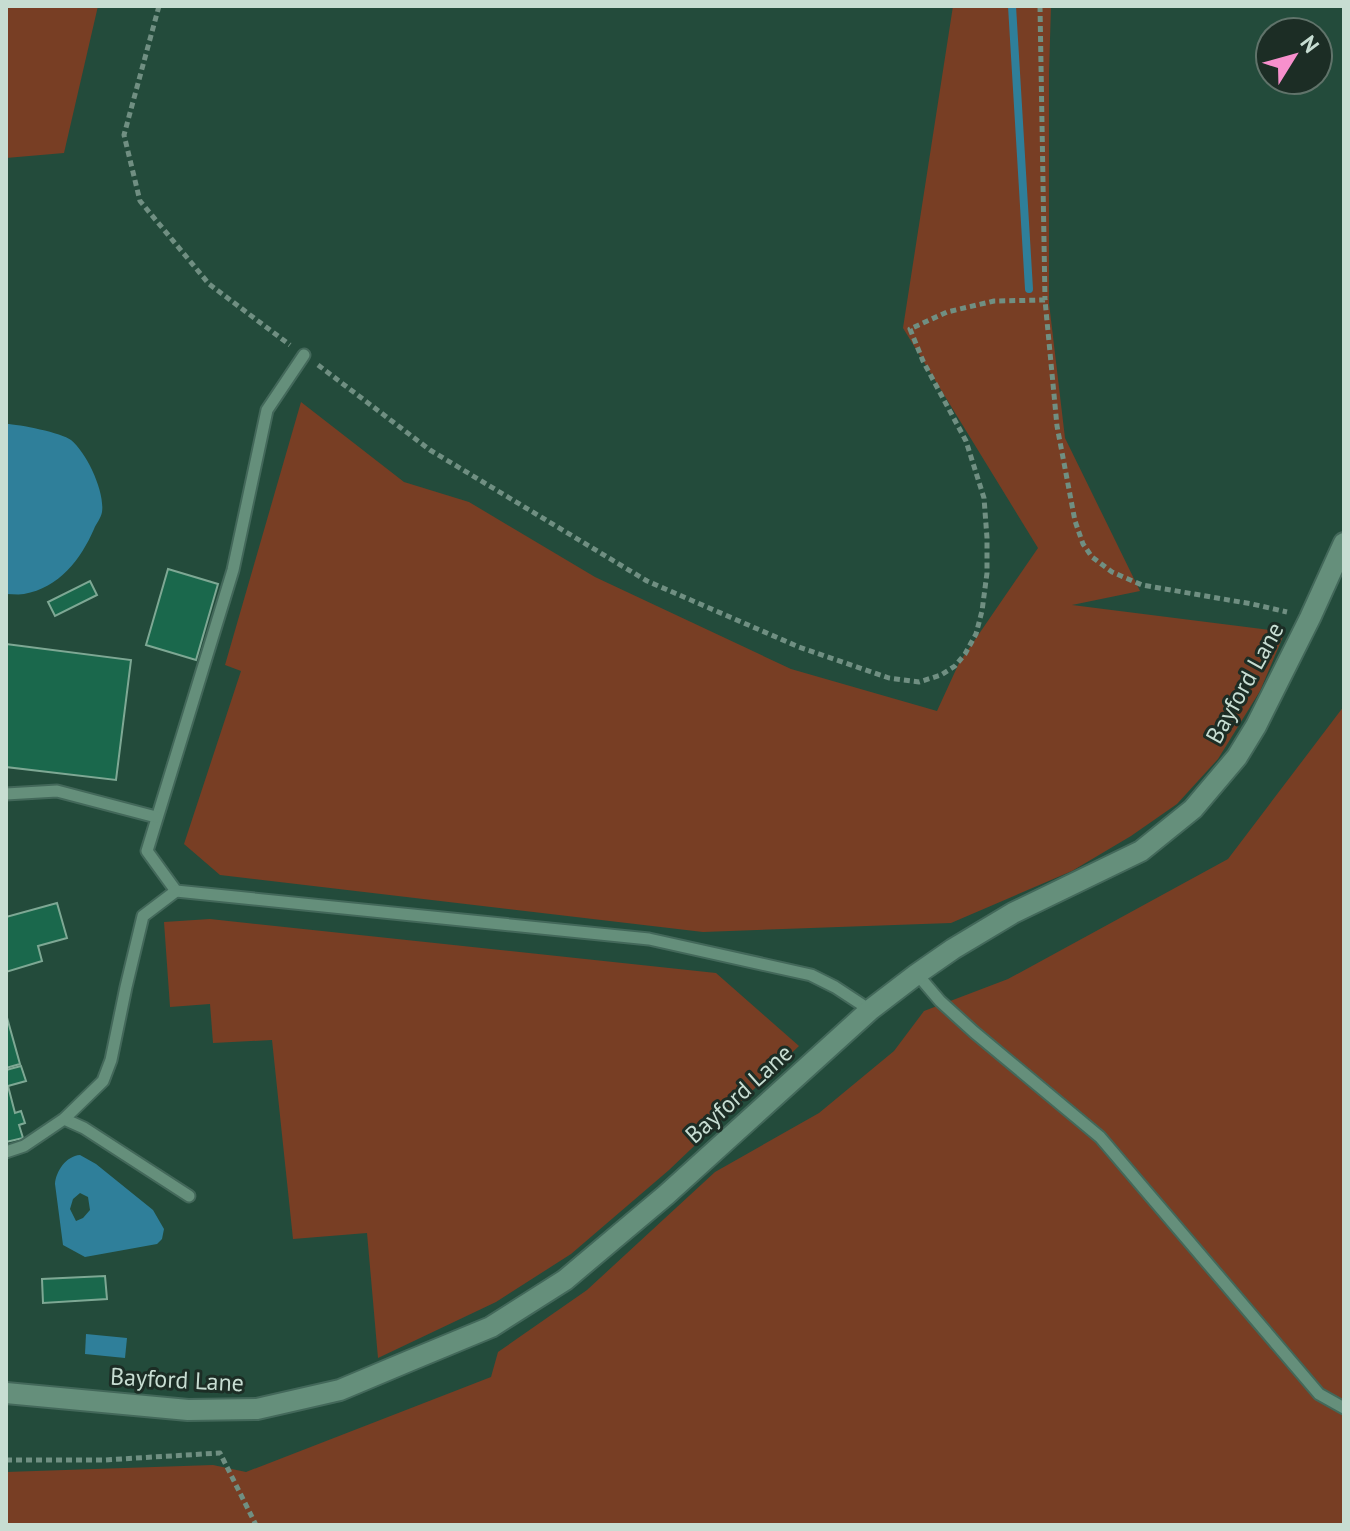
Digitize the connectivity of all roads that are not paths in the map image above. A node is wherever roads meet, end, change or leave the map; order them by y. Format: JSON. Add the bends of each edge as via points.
{"nodes":[{"id":1,"x":304,"y":355,"type":"road end"},
{"id":2,"x":1344,"y":543,"type":"edge"},
{"id":3,"x":6,"y":794,"type":"edge"},
{"id":4,"x":156,"y":817,"type":"junction"},
{"id":5,"x":176,"y":891,"type":"junction"},
{"id":6,"x":917,"y":974,"type":"junction"},
{"id":7,"x":870,"y":1010,"type":"junction"},
{"id":8,"x":64,"y":1119,"type":"junction"},
{"id":9,"x":6,"y":1152,"type":"edge"},
{"id":10,"x":189,"y":1196,"type":"dead end"},
{"id":11,"x":6,"y":1393,"type":"edge"},
{"id":12,"x":1344,"y":1408,"type":"edge"}],
"edges":[{"from":1,"to":4,"type":"lane","via":[[267,410],[233,570]]},
{"from":2,"to":6,"type":"street","name":"Bayford Lane","via":[[1256,726],[1193,809],[1141,851],[1013,913]]},
{"from":3,"to":4,"type":"lane","via":[[57,791]]},
{"from":4,"to":5,"type":"lane","via":[[147,851]]},
{"from":5,"to":7,"type":"lane","via":[[649,939],[811,975]]},
{"from":5,"to":8,"type":"lane","via":[[143,916],[103,1081]]},
{"from":6,"to":7,"type":"street","name":"Bayford Lane"},
{"from":6,"to":12,"type":"lane","via":[[974,1032],[1100,1137],[1319,1394]]},
{"from":7,"to":11,"type":"street","name":"Bayford Lane","via":[[607,1246],[491,1327],[340,1390],[257,1409],[188,1410]]},
{"from":8,"to":9,"type":"lane"},
{"from":8,"to":10,"type":"lane"}]}
